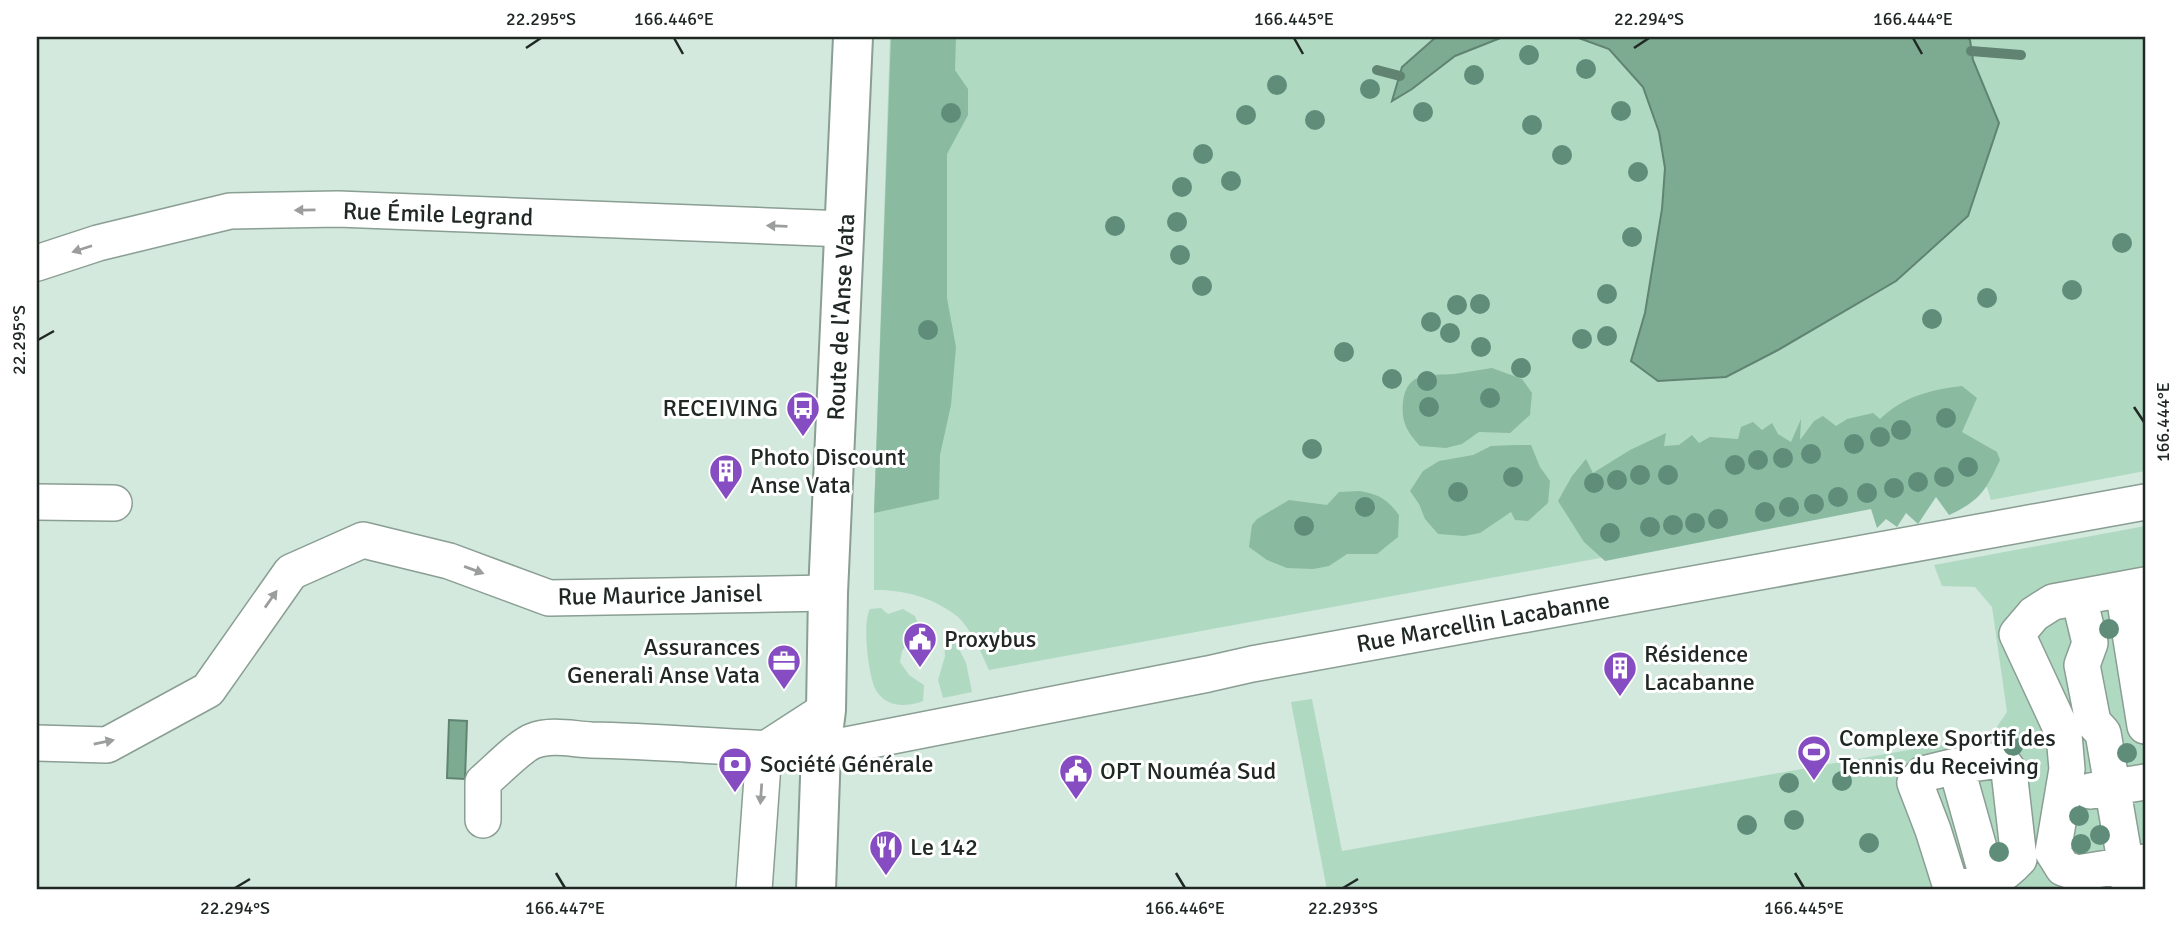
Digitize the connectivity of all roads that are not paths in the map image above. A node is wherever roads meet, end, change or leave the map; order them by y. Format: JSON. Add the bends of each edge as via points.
{"nodes":[{"id":1,"x":853,"y":37,"type":"edge"},
{"id":2,"x":845,"y":229,"type":"junction"},
{"id":3,"x":37,"y":263,"type":"edge"},
{"id":4,"x":37,"y":502,"type":"edge"},
{"id":5,"x":2145,"y":502,"type":"edge"},
{"id":6,"x":114,"y":503,"type":"dead end"},
{"id":7,"x":828,"y":593,"type":"junction"},
{"id":8,"x":2139,"y":595,"type":"edge"},
{"id":9,"x":2082,"y":610,"type":"junction"},
{"id":10,"x":2034,"y":614,"type":"junction"},
{"id":11,"x":2142,"y":685,"type":"edge"},
{"id":12,"x":2088,"y":695,"type":"junction"},
{"id":13,"x":826,"y":710,"type":"junction"},
{"id":14,"x":2145,"y":726,"type":"edge"},
{"id":15,"x":37,"y":743,"type":"edge"},
{"id":16,"x":764,"y":750,"type":"junction"},
{"id":17,"x":821,"y":750,"type":"junction"},
{"id":18,"x":1956,"y":766,"type":"junction"},
{"id":19,"x":2129,"y":784,"type":"edge"},
{"id":20,"x":2062,"y":795,"type":"junction"},
{"id":21,"x":2013,"y":806,"type":"junction"},
{"id":22,"x":483,"y":820,"type":"dead end"},
{"id":23,"x":1970,"y":820,"type":"junction"},
{"id":24,"x":1933,"y":830,"type":"junction"},
{"id":25,"x":2060,"y":863,"type":"junction"},
{"id":26,"x":2134,"y":872,"type":"edge"},
{"id":27,"x":1995,"y":887,"type":"edge"},
{"id":28,"x":754,"y":890,"type":"edge"},
{"id":29,"x":816,"y":890,"type":"edge"}],
"edges":[{"from":1,"to":2,"type":"main road","name":"Route de l'Anse Vata"},
{"from":2,"to":3,"type":"street","name":"Rue Émile Legrand","one_way":true,"via":[[338,209],[230,211]]},
{"from":2,"to":7,"type":"main road","name":"Route de l'Anse Vata"},
{"from":4,"to":6,"type":"street"},
{"from":5,"to":17,"type":"street","name":"Rue Marcellin Lacabanne","via":[[1252,664]]},
{"from":7,"to":13,"type":"main road","name":"Route de l'Anse Vata"},
{"from":15,"to":7,"type":"street","name":"Rue Maurice Janisel","one_way":true,"via":[[107,745],[208,690],[291,572],[363,540],[449,561],[549,598]]},
{"from":8,"to":9,"type":"street"},
{"from":8,"to":10,"type":"street","via":[[2053,601]]},
{"from":8,"to":11,"type":"street"},
{"from":9,"to":10,"type":"street"},
{"from":9,"to":12,"type":"street","via":[[2090,643],[2082,664]]},
{"from":10,"to":20,"type":"street","via":[[2017,634],[2063,735],[2067,768]]},
{"from":11,"to":12,"type":"street"},
{"from":11,"to":14,"type":"street"},
{"from":12,"to":19,"type":"street","via":[[2093,722],[2104,733]]},
{"from":13,"to":16,"type":"street"},
{"from":13,"to":17,"type":"main road","name":"Route de l'Anse Vata"},
{"from":16,"to":17,"type":"street","name":"Rue Marcellin Lacabanne"},
{"from":16,"to":22,"type":"street","name":"Rue Marcellin Lacabanne","via":[[549,737],[530,742],[483,782]]},
{"from":16,"to":28,"type":"street","one_way":true},
{"from":17,"to":29,"type":"main road","name":"Route de l'Anse Vata"},
{"from":18,"to":21,"type":"street","via":[[2001,760],[2009,771]]},
{"from":18,"to":23,"type":"street"},
{"from":18,"to":24,"type":"street","via":[[1923,774],[1915,783]]},
{"from":19,"to":20,"type":"street"},
{"from":19,"to":26,"type":"street"},
{"from":20,"to":25,"type":"street","via":[[2053,852]]},
{"from":21,"to":23,"type":"street"},
{"from":21,"to":27,"type":"street","via":[[2019,859]]},
{"from":23,"to":24,"type":"street"},
{"from":23,"to":27,"type":"street"},
{"from":24,"to":27,"type":"street","via":[[1955,889]]},
{"from":25,"to":26,"type":"street","via":[[2077,873]]},
{"from":25,"to":27,"type":"street","via":[[2026,880]]}]}
